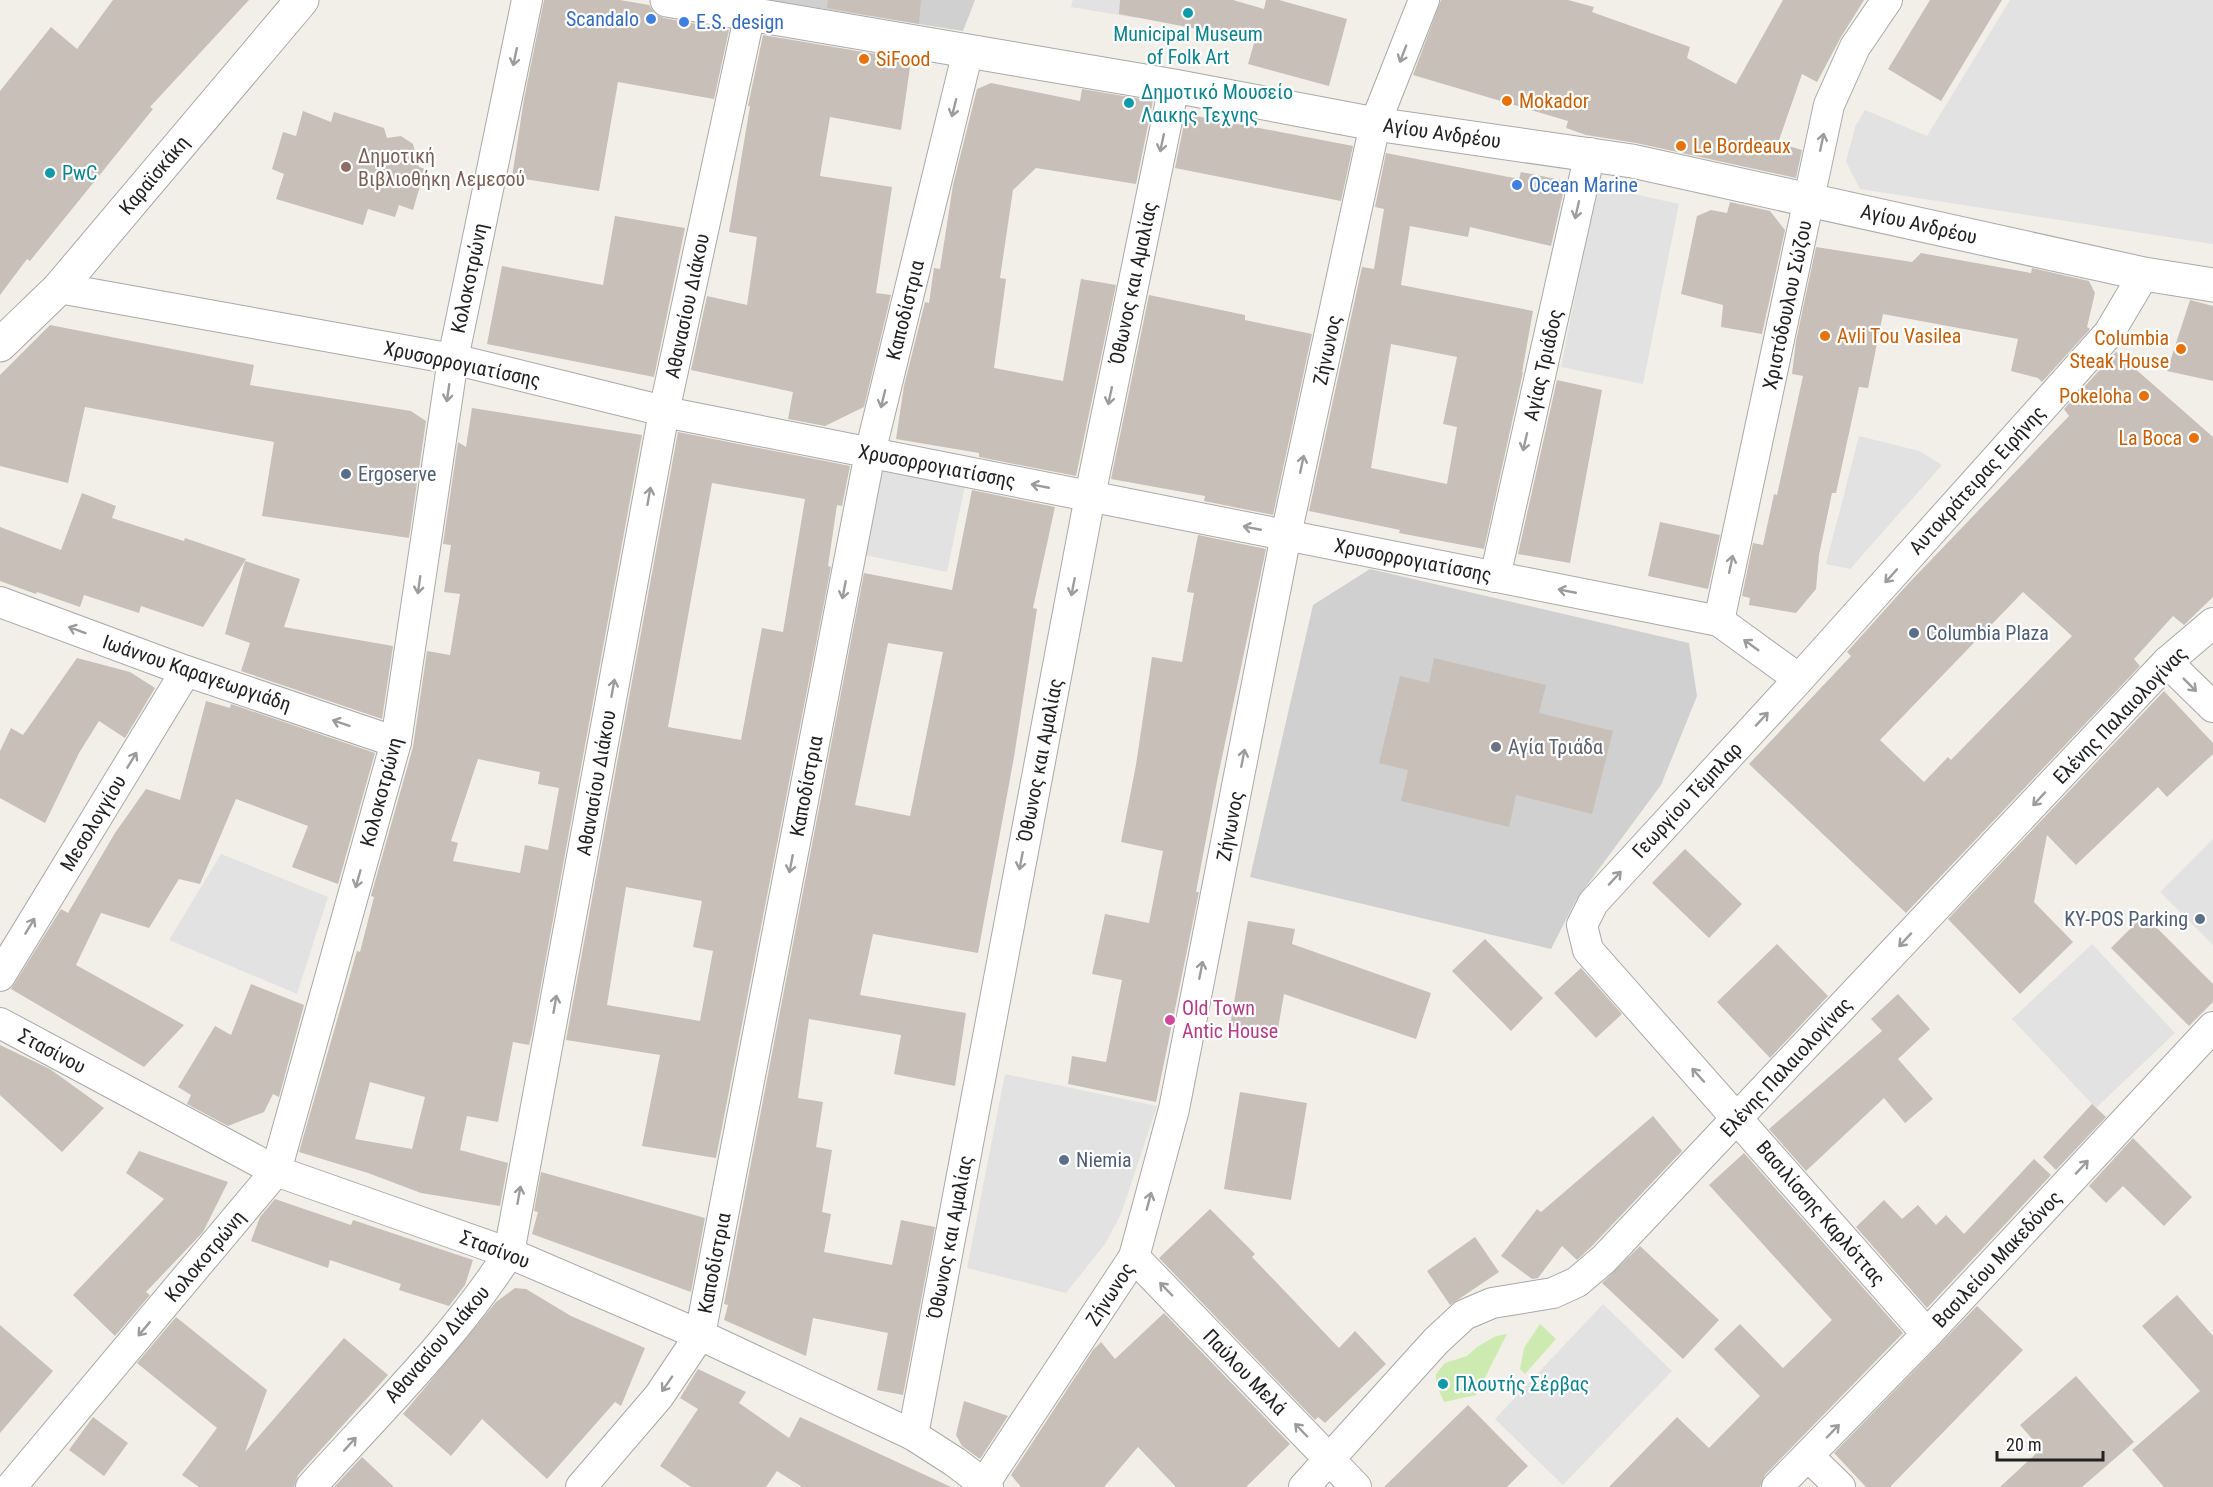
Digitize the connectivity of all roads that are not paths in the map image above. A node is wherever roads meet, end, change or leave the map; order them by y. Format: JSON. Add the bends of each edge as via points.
{"nodes":[{"id":1,"x":302,"y":0,"type":"edge"},
{"id":2,"x":527,"y":0,"type":"edge"},
{"id":3,"x":667,"y":0,"type":"edge"},
{"id":4,"x":1887,"y":0,"type":"edge"},
{"id":5,"x":1420,"y":2,"type":"edge"},
{"id":6,"x":750,"y":13,"type":"junction"},
{"id":7,"x":968,"y":51,"type":"junction"},
{"id":8,"x":1174,"y":86,"type":"junction"},
{"id":9,"x":1376,"y":124,"type":"junction"},
{"id":10,"x":1590,"y":153,"type":"junction"},
{"id":11,"x":1810,"y":200,"type":"junction"},
{"id":12,"x":2144,"y":274,"type":"junction"},
{"id":13,"x":2213,"y":285,"type":"edge"},
{"id":14,"x":59,"y":288,"type":"junction"},
{"id":15,"x":0,"y":345,"type":"edge"},
{"id":16,"x":453,"y":359,"type":"junction"},
{"id":17,"x":664,"y":412,"type":"junction"},
{"id":18,"x":870,"y":453,"type":"junction"},
{"id":19,"x":1090,"y":496,"type":"junction"},
{"id":20,"x":1286,"y":535,"type":"junction"},
{"id":21,"x":1495,"y":577,"type":"junction"},
{"id":22,"x":0,"y":602,"type":"edge"},
{"id":23,"x":1719,"y":621,"type":"junction"},
{"id":24,"x":2213,"y":623,"type":"edge"},
{"id":25,"x":2168,"y":662,"type":"junction"},
{"id":26,"x":186,"y":671,"type":"junction"},
{"id":27,"x":1799,"y":679,"type":"junction"},
{"id":28,"x":2213,"y":708,"type":"edge"},
{"id":29,"x":396,"y":742,"type":"junction"},
{"id":30,"x":1582,"y":926,"type":"joint"},
{"id":31,"x":0,"y":976,"type":"edge"},
{"id":32,"x":0,"y":1023,"type":"edge"},
{"id":33,"x":2213,"y":1027,"type":"edge"},
{"id":34,"x":1737,"y":1118,"type":"junction"},
{"id":35,"x":276,"y":1171,"type":"junction"},
{"id":36,"x":509,"y":1253,"type":"junction"},
{"id":37,"x":1134,"y":1257,"type":"junction"},
{"id":38,"x":1927,"y":1334,"type":"junction"},
{"id":39,"x":700,"y":1335,"type":"junction"},
{"id":40,"x":913,"y":1435,"type":"junction"},
{"id":41,"x":1808,"y":1456,"type":"junction"},
{"id":42,"x":1329,"y":1459,"type":"junction"},
{"id":43,"x":985,"y":1486,"type":"edge"},
{"id":44,"x":11,"y":1487,"type":"edge"},
{"id":45,"x":311,"y":1487,"type":"edge"},
{"id":46,"x":581,"y":1487,"type":"edge"},
{"id":47,"x":1304,"y":1487,"type":"edge"},
{"id":48,"x":1356,"y":1487,"type":"edge"},
{"id":49,"x":1777,"y":1487,"type":"edge"},
{"id":50,"x":1840,"y":1487,"type":"edge"}],
"edges":[{"from":1,"to":14,"type":"street","name":"Καραϊσκάκη"},
{"from":2,"to":16,"type":"street","name":"Κολοκοτρώνη","one_way":true},
{"from":3,"to":6,"type":"street","name":"Αγίου Ανδρέου"},
{"from":11,"to":4,"type":"street","name":"Χριστόδουλου Σώζου","one_way":true,"via":[[1829,105],[1855,47]]},
{"from":5,"to":9,"type":"street","name":"Ζήνωνος","one_way":true},
{"from":6,"to":7,"type":"street","name":"Αγίου Ανδρέου"},
{"from":6,"to":17,"type":"street","name":"Αθανασίου Διάκου"},
{"from":7,"to":8,"type":"street","name":"Αγίου Ανδρέου"},
{"from":7,"to":18,"type":"street","name":"Καποδίστρια","one_way":true},
{"from":8,"to":9,"type":"street","name":"Αγίου Ανδρέου"},
{"from":8,"to":19,"type":"street","name":"Όθωνος και Αμαλίας","one_way":true},
{"from":9,"to":10,"type":"street","name":"Αγίου Ανδρέου"},
{"from":20,"to":9,"type":"street","name":"Ζήνωνος","one_way":true},
{"from":10,"to":11,"type":"street","name":"Αγίου Ανδρέου"},
{"from":10,"to":21,"type":"street","name":"Αγίας Τριάδος","one_way":true},
{"from":11,"to":12,"type":"street","name":"Αγίου Ανδρέου"},
{"from":23,"to":11,"type":"street","name":"Χριστόδουλου Σώζου","one_way":true},
{"from":12,"to":13,"type":"street","name":"Αγίου Ανδρέου"},
{"from":12,"to":27,"type":"street","name":"Αυτοκράτειρας Ειρήνης","one_way":true,"via":[[2109,333]]},
{"from":14,"to":15,"type":"street","name":"Καραϊσκάκη"},
{"from":14,"to":16,"type":"street","name":"Χρυσορρογιατίσσης"},
{"from":16,"to":17,"type":"street","name":"Χρυσορρογιατίσσης"},
{"from":16,"to":29,"type":"street","name":"Κολοκοτρώνη","one_way":true},
{"from":17,"to":18,"type":"street","name":"Χρυσορρογιατίσσης"},
{"from":36,"to":17,"type":"street","name":"Αθανασίου Διάκου","one_way":true},
{"from":19,"to":18,"type":"street","name":"Χρυσορρογιατίσσης","one_way":true},
{"from":18,"to":39,"type":"street","name":"Καποδίστρια","one_way":true},
{"from":20,"to":19,"type":"street","name":"Χρυσορρογιατίσσης","one_way":true},
{"from":19,"to":40,"type":"street","name":"Όθωνος και Αμαλίας","one_way":true},
{"from":20,"to":21,"type":"street","name":"Χρυσορρογιατίσσης"},
{"from":37,"to":20,"type":"street","name":"Ζήνωνος","one_way":true,"via":[[1174,1108]]},
{"from":23,"to":21,"type":"street","name":"Χρυσορρογιατίσσης","one_way":true},
{"from":26,"to":22,"type":"street","name":"Ιωάννου Καραγεωργιάδη","one_way":true},
{"from":27,"to":23,"type":"street","name":"Χρυσορρογιατίσσης","one_way":true},
{"from":24,"to":25,"type":"street","name":"Ελένης Παλαιολογίνας"},
{"from":25,"to":28,"type":"street","one_way":true},
{"from":25,"to":34,"type":"street","name":"Ελένης Παλαιολογίνας","one_way":true},
{"from":29,"to":26,"type":"street","name":"Ιωάννου Καραγεωργιάδη","one_way":true},
{"from":31,"to":26,"type":"street","name":"Μεσολογγίου","one_way":true},
{"from":30,"to":27,"type":"street","name":"Γεωργίου Τέμπλαρ","one_way":true,"via":[[1593,903]]},
{"from":29,"to":35,"type":"street","name":"Κολοκοτρώνη","one_way":true},
{"from":34,"to":30,"type":"street","name":"Βασιλίσσης Καρλόττας","one_way":true,"via":[[1588,950]]},
{"from":32,"to":35,"type":"street","name":"Στασίνου"},
{"from":38,"to":33,"type":"street","name":"Βασιλείου Μακεδόνος","one_way":true},
{"from":34,"to":38,"type":"street","name":"Βασιλίσσης Καρλόττας"},
{"from":34,"to":42,"type":"street","name":"Ελένης Παλαιολογίνας","via":[[1604,1259],[1577,1282],[1553,1293],[1492,1303],[1464,1315]]},
{"from":35,"to":36,"type":"street","name":"Στασίνου"},
{"from":35,"to":44,"type":"street","name":"Κολοκοτρώνη","one_way":true},
{"from":36,"to":39,"type":"street","name":"Στασίνου"},
{"from":45,"to":36,"type":"street","name":"Αθανασίου Διάκου","one_way":true,"via":[[461,1320]]},
{"from":42,"to":37,"type":"street","name":"Παύλου Μελά","one_way":true},
{"from":37,"to":43,"type":"street","name":"Ζήνωνος"},
{"from":41,"to":38,"type":"street","name":"Βασιλείου Μακεδόνος","one_way":true},
{"from":39,"to":40,"type":"street","name":"Στασίνου"},
{"from":39,"to":46,"type":"street","name":"Καποδίστρια","one_way":true,"via":[[659,1396]]},
{"from":40,"to":43,"type":"street","name":"Στασίνου"},
{"from":41,"to":49,"type":"street","name":"Βασιλείου Μακεδόνος"},
{"from":41,"to":50,"type":"street"},
{"from":42,"to":47,"type":"street","name":"Ελένης Παλαιολογίνας"},
{"from":42,"to":48,"type":"street","name":"Παύλου Μελά"}]}
